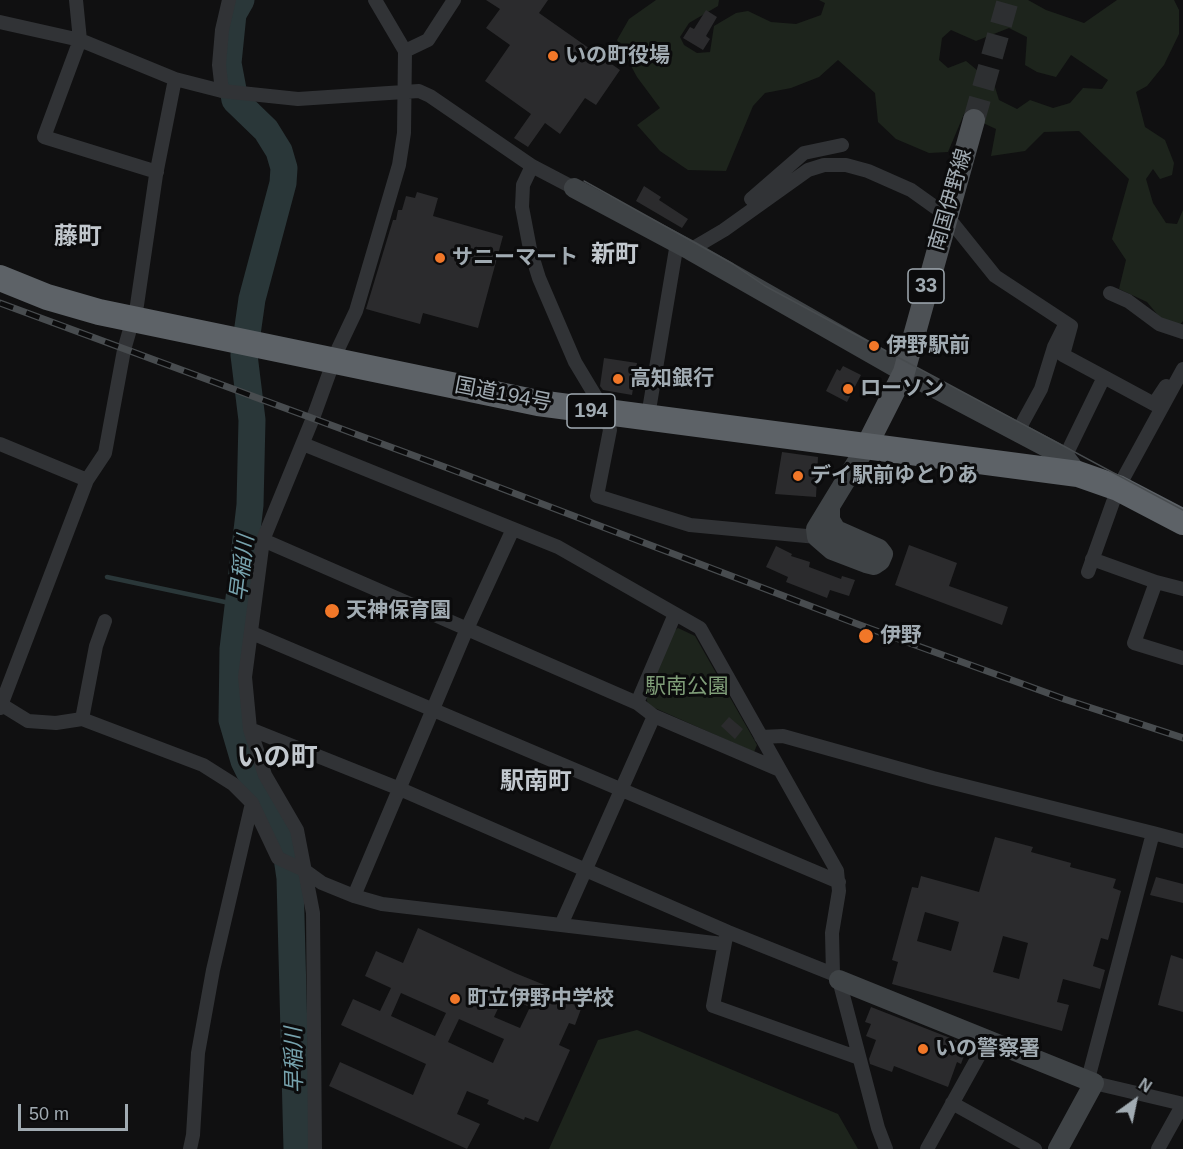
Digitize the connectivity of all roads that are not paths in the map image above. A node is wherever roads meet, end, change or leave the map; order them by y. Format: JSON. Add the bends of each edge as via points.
{"nodes":[{"id":1,"x":76,"y":0,"type":"edge"},
{"id":2,"x":229,"y":0,"type":"edge"},
{"id":3,"x":375,"y":0,"type":"edge"},
{"id":4,"x":454,"y":0,"type":"edge"},
{"id":5,"x":0,"y":22,"type":"edge"},
{"id":6,"x":80,"y":40,"type":"junction"},
{"id":7,"x":405,"y":51,"type":"junction"},
{"id":8,"x":175,"y":79,"type":"junction"},
{"id":9,"x":222,"y":91,"type":"junction"},
{"id":10,"x":406,"y":91,"type":"junction"},
{"id":11,"x":974,"y":120,"type":"tunnel mouth"},
{"id":12,"x":842,"y":145,"type":"dead end"},
{"id":13,"x":532,"y":166,"type":"junction"},
{"id":14,"x":157,"y":172,"type":"junction"},
{"id":15,"x":574,"y":188,"type":"joint"},
{"id":16,"x":946,"y":215,"type":"junction"},
{"id":17,"x":724,"y":230,"type":"junction"},
{"id":18,"x":683,"y":247,"type":"junction"},
{"id":19,"x":0,"y":278,"type":"edge"},
{"id":20,"x":1110,"y":293,"type":"dead end"},
{"id":21,"x":134,"y":319,"type":"junction"},
{"id":22,"x":1067,"y":323,"type":"junction"},
{"id":23,"x":1183,"y":332,"type":"edge"},
{"id":24,"x":334,"y":360,"type":"junction"},
{"id":25,"x":1183,"y":368,"type":"edge"},
{"id":26,"x":904,"y":372,"type":"junction"},
{"id":27,"x":1104,"y":377,"type":"junction"},
{"id":28,"x":605,"y":412,"type":"junction"},
{"id":29,"x":648,"y":416,"type":"junction"},
{"id":30,"x":1018,"y":431,"type":"junction"},
{"id":31,"x":0,"y":444,"type":"edge"},
{"id":32,"x":303,"y":444,"type":"junction"},
{"id":33,"x":866,"y":447,"type":"junction"},
{"id":34,"x":1071,"y":465,"type":"junction"},
{"id":35,"x":87,"y":480,"type":"junction"},
{"id":36,"x":1118,"y":488,"type":"junction"},
{"id":37,"x":830,"y":507,"type":"junction"},
{"id":38,"x":1183,"y":522,"type":"edge"},
{"id":39,"x":513,"y":529,"type":"junction"},
{"id":40,"x":817,"y":537,"type":"junction"},
{"id":41,"x":263,"y":540,"type":"junction"},
{"id":42,"x":1156,"y":582,"type":"junction"},
{"id":43,"x":1183,"y":590,"type":"edge"},
{"id":44,"x":675,"y":614,"type":"junction"},
{"id":45,"x":105,"y":621,"type":"dead end"},
{"id":46,"x":466,"y":631,"type":"junction"},
{"id":47,"x":252,"y":633,"type":"junction"},
{"id":48,"x":1183,"y":658,"type":"edge"},
{"id":49,"x":1,"y":702,"type":"edge"},
{"id":50,"x":637,"y":704,"type":"junction"},
{"id":51,"x":433,"y":709,"type":"junction"},
{"id":52,"x":654,"y":716,"type":"junction"},
{"id":53,"x":82,"y":719,"type":"junction"},
{"id":54,"x":250,"y":729,"type":"junction"},
{"id":55,"x":761,"y":737,"type":"junction"},
{"id":56,"x":780,"y":770,"type":"junction"},
{"id":57,"x":400,"y":789,"type":"junction"},
{"id":58,"x":621,"y":790,"type":"junction"},
{"id":59,"x":252,"y":802,"type":"junction"},
{"id":60,"x":1153,"y":833,"type":"junction"},
{"id":61,"x":1183,"y":841,"type":"edge"},
{"id":62,"x":304,"y":870,"type":"junction"},
{"id":63,"x":585,"y":872,"type":"junction"},
{"id":64,"x":839,"y":882,"type":"junction"},
{"id":65,"x":354,"y":896,"type":"junction"},
{"id":66,"x":561,"y":925,"type":"junction"},
{"id":67,"x":725,"y":938,"type":"junction"},
{"id":68,"x":836,"y":977,"type":"junction"},
{"id":69,"x":987,"y":1041,"type":"junction"},
{"id":70,"x":860,"y":1058,"type":"junction"},
{"id":71,"x":1091,"y":1081,"type":"junction"},
{"id":72,"x":952,"y":1103,"type":"junction"},
{"id":73,"x":1183,"y":1104,"type":"edge"},
{"id":74,"x":190,"y":1149,"type":"edge"},
{"id":75,"x":315,"y":1149,"type":"edge"},
{"id":76,"x":886,"y":1149,"type":"edge"},
{"id":77,"x":927,"y":1149,"type":"edge"},
{"id":78,"x":1035,"y":1149,"type":"edge"},
{"id":79,"x":1058,"y":1149,"type":"edge"},
{"id":80,"x":1158,"y":1149,"type":"edge"}],
"edges":[{"from":1,"to":6,"type":"street"},
{"from":2,"to":9,"type":"street","via":[[219,65]]},
{"from":3,"to":7,"type":"street"},
{"from":4,"to":7,"type":"street","via":[[428,40]]},
{"from":5,"to":6,"type":"street"},
{"from":6,"to":8,"type":"street"},
{"from":6,"to":14,"type":"street","via":[[44,137]]},
{"from":7,"to":10,"type":"street"},
{"from":8,"to":9,"type":"street"},
{"from":8,"to":14,"type":"street"},
{"from":9,"to":10,"type":"street","via":[[298,99]]},
{"from":10,"to":13,"type":"street","via":[[430,96]]},
{"from":10,"to":24,"type":"street","via":[[399,165],[356,311]]},
{"from":11,"to":16,"type":"main road","name":"南国伊野線","number":"33"},
{"from":12,"to":17,"type":"street","via":[[804,153],[742,207]]},
{"from":13,"to":15,"type":"street"},
{"from":13,"to":28,"type":"street","via":[[523,185],[522,207],[530,249],[575,362]]},
{"from":14,"to":21,"type":"street"},
{"from":15,"to":18,"type":"street"},
{"from":16,"to":17,"type":"street","via":[[911,190],[868,171],[824,165],[808,170]]},
{"from":16,"to":22,"type":"street","via":[[995,276]]},
{"from":16,"to":26,"type":"main road","name":"南国伊野線","number":"33"},
{"from":17,"to":18,"type":"street"},
{"from":18,"to":26,"type":"street"},
{"from":18,"to":29,"type":"street"},
{"from":19,"to":21,"type":"highway","name":"国道194号","number":"194","via":[[69,304]]},
{"from":20,"to":23,"type":"street","via":[[1159,324]]},
{"from":21,"to":24,"type":"highway","name":"国道194号","number":"194"},
{"from":21,"to":35,"type":"street","via":[[124,350],[105,453]]},
{"from":22,"to":27,"type":"street","via":[[1071,326],[1063,355]]},
{"from":22,"to":30,"type":"street","via":[[1054,347],[1041,389]]},
{"from":24,"to":28,"type":"highway","name":"国道194号","number":"194","via":[[538,403]]},
{"from":24,"to":32,"type":"street"},
{"from":25,"to":27,"type":"street","via":[[1173,375],[1154,404]]},
{"from":25,"to":36,"type":"street"},
{"from":26,"to":30,"type":"street"},
{"from":26,"to":33,"type":"main road","name":"南国伊野線","number":"33"},
{"from":27,"to":34,"type":"street"},
{"from":28,"to":29,"type":"highway","name":"国道194号","number":"194"},
{"from":28,"to":40,"type":"street","via":[[610,430],[597,496],[690,525]]},
{"from":29,"to":33,"type":"highway","name":"国道194号","number":"194"},
{"from":30,"to":34,"type":"street"},
{"from":31,"to":35,"type":"street"},
{"from":32,"to":39,"type":"street"},
{"from":32,"to":41,"type":"street"},
{"from":33,"to":34,"type":"highway","name":"国道194号","number":"194"},
{"from":33,"to":37,"type":"street"},
{"from":34,"to":36,"type":"highway","name":"国道194号","number":"194"},
{"from":35,"to":49,"type":"street"},
{"from":36,"to":38,"type":"highway","name":"国道194号","number":"194"},
{"from":36,"to":42,"type":"street","via":[[1090,565]]},
{"from":37,"to":40,"type":"street","via":[[816,529]]},
{"from":37,"to":40,"type":"street","via":[[830,520],[836,530],[879,549],[880,561],[874,565],[866,563],[832,550]]},
{"from":39,"to":44,"type":"street","via":[[558,547]]},
{"from":39,"to":46,"type":"street"},
{"from":41,"to":46,"type":"street"},
{"from":41,"to":47,"type":"street"},
{"from":42,"to":43,"type":"street"},
{"from":42,"to":48,"type":"street","via":[[1134,643]]},
{"from":44,"to":50,"type":"street"},
{"from":44,"to":55,"type":"street","via":[[700,628]]},
{"from":45,"to":53,"type":"street","via":[[96,646]]},
{"from":46,"to":50,"type":"street"},
{"from":46,"to":51,"type":"street"},
{"from":47,"to":51,"type":"street"},
{"from":47,"to":54,"type":"street","via":[[245,677]]},
{"from":49,"to":53,"type":"street","via":[[28,721],[56,723]]},
{"from":50,"to":52,"type":"street"},
{"from":51,"to":57,"type":"street"},
{"from":51,"to":58,"type":"street"},
{"from":52,"to":56,"type":"street"},
{"from":52,"to":58,"type":"street"},
{"from":53,"to":59,"type":"street","via":[[203,765]]},
{"from":54,"to":57,"type":"street"},
{"from":54,"to":62,"type":"street","via":[[265,775],[297,830]]},
{"from":55,"to":56,"type":"street"},
{"from":55,"to":60,"type":"street","via":[[783,735],[933,778]]},
{"from":56,"to":64,"type":"street","via":[[837,871]]},
{"from":57,"to":63,"type":"street"},
{"from":57,"to":65,"type":"street"},
{"from":58,"to":63,"type":"street"},
{"from":58,"to":64,"type":"street"},
{"from":59,"to":62,"type":"street","via":[[278,858]]},
{"from":59,"to":74,"type":"street","via":[[198,1053]]},
{"from":60,"to":61,"type":"street"},
{"from":60,"to":71,"type":"street"},
{"from":62,"to":65,"type":"street","via":[[322,883]]},
{"from":62,"to":75,"type":"street","via":[[313,913]]},
{"from":63,"to":66,"type":"street"},
{"from":63,"to":67,"type":"street"},
{"from":64,"to":68,"type":"street","via":[[832,933]]},
{"from":65,"to":66,"type":"street","via":[[382,904]]},
{"from":66,"to":67,"type":"street"},
{"from":67,"to":68,"type":"street"},
{"from":67,"to":70,"type":"street","via":[[712,1006]]},
{"from":68,"to":69,"type":"street"},
{"from":68,"to":70,"type":"street"},
{"from":69,"to":71,"type":"street"},
{"from":69,"to":72,"type":"street"},
{"from":70,"to":76,"type":"street"},
{"from":71,"to":73,"type":"street"},
{"from":71,"to":79,"type":"street"},
{"from":72,"to":77,"type":"street"},
{"from":72,"to":78,"type":"street"},
{"from":73,"to":80,"type":"street"}]}
